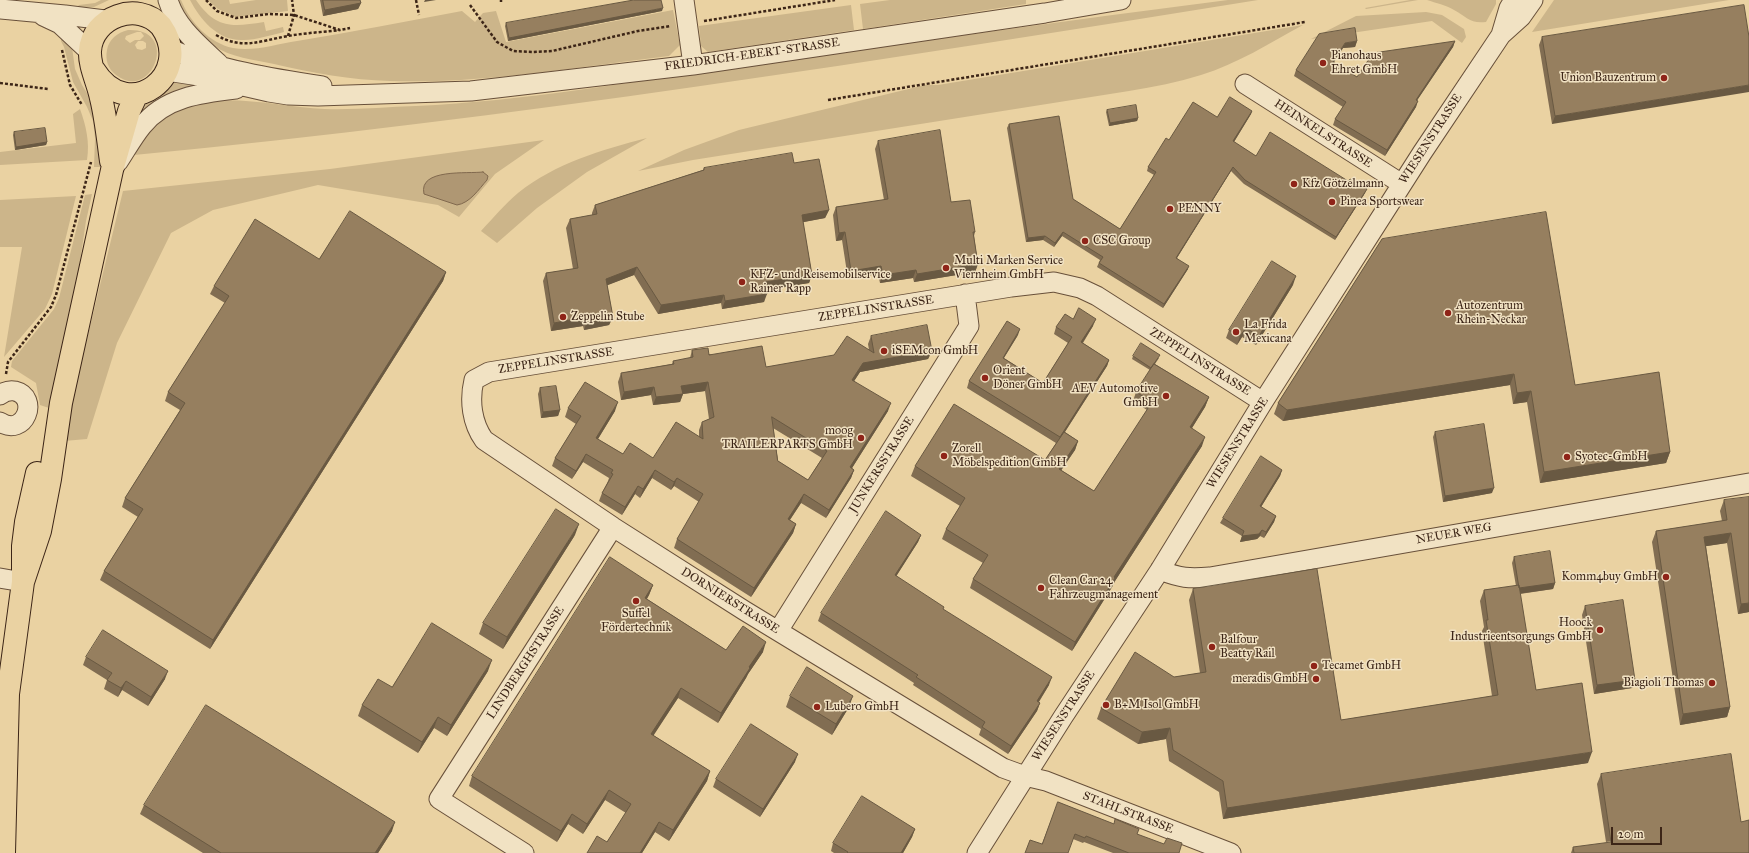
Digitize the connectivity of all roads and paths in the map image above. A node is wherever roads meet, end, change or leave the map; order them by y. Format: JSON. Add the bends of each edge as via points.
{"nodes":[{"id":1,"x":168,"y":0,"type":"edge"},
{"id":2,"x":206,"y":0,"type":"edge"},
{"id":3,"x":292,"y":0,"type":"edge"},
{"id":4,"x":416,"y":0,"type":"edge"},
{"id":5,"x":684,"y":0,"type":"edge"},
{"id":6,"x":835,"y":0,"type":"edge"},
{"id":7,"x":1122,"y":0,"type":"edge"},
{"id":8,"x":1533,"y":0,"type":"edge"},
{"id":9,"x":1510,"y":3,"type":"edge"},
{"id":10,"x":470,"y":4,"type":"dead end"},
{"id":11,"x":1045,"y":7,"type":"edge"},
{"id":12,"x":0,"y":9,"type":"edge"},
{"id":13,"x":156,"y":10,"type":"edge"},
{"id":14,"x":120,"y":11,"type":"edge"},
{"id":15,"x":36,"y":12,"type":"junction"},
{"id":16,"x":294,"y":14,"type":"junction"},
{"id":17,"x":419,"y":15,"type":"dead end"},
{"id":18,"x":1305,"y":22,"type":"dead end"},
{"id":19,"x":688,"y":24,"type":"junction"},
{"id":20,"x":350,"y":28,"type":"dead end"},
{"id":21,"x":340,"y":30,"type":"junction"},
{"id":22,"x":212,"y":33,"type":"dead end"},
{"id":23,"x":1501,"y":35,"type":"junction"},
{"id":24,"x":288,"y":36,"type":"junction"},
{"id":25,"x":60,"y":47,"type":"dead end"},
{"id":26,"x":171,"y":49,"type":"junction"},
{"id":27,"x":92,"y":61,"type":"junction"},
{"id":28,"x":693,"y":65,"type":"junction"},
{"id":29,"x":221,"y":66,"type":"junction"},
{"id":30,"x":167,"y":71,"type":"junction"},
{"id":31,"x":0,"y":83,"type":"edge"},
{"id":32,"x":1245,"y":84,"type":"dead end"},
{"id":33,"x":248,"y":88,"type":"junction"},
{"id":34,"x":48,"y":89,"type":"dead end"},
{"id":35,"x":137,"y":94,"type":"junction"},
{"id":36,"x":381,"y":95,"type":"junction"},
{"id":37,"x":828,"y":100,"type":"dead end"},
{"id":38,"x":84,"y":109,"type":"dead end"},
{"id":39,"x":91,"y":157,"type":"dead end"},
{"id":40,"x":112,"y":170,"type":"junction"},
{"id":41,"x":1402,"y":184,"type":"junction"},
{"id":42,"x":966,"y":294,"type":"junction"},
{"id":43,"x":3,"y":393,"type":"edge"},
{"id":44,"x":471,"y":394,"type":"joint"},
{"id":45,"x":1263,"y":402,"type":"junction"},
{"id":46,"x":0,"y":423,"type":"edge"},
{"id":47,"x":1749,"y":483,"type":"edge"},
{"id":48,"x":613,"y":527,"type":"junction"},
{"id":49,"x":1160,"y":570,"type":"junction"},
{"id":50,"x":0,"y":578,"type":"edge"},
{"id":51,"x":23,"y":582,"type":"junction"},
{"id":52,"x":778,"y":631,"type":"junction"},
{"id":53,"x":1025,"y":776,"type":"junction"},
{"id":54,"x":4,"y":853,"type":"edge"},
{"id":55,"x":524,"y":853,"type":"edge"},
{"id":56,"x":977,"y":853,"type":"edge"},
{"id":57,"x":1231,"y":853,"type":"edge"}],
"edges":[{"from":1,"to":29,"type":"street","via":[[178,22],[187,34]]},
{"from":2,"to":16,"type":"path","via":[[217,10],[236,18]]},
{"from":3,"to":16,"type":"path"},
{"from":4,"to":17,"type":"path"},
{"from":5,"to":19,"type":"street"},
{"from":6,"to":19,"type":"path"},
{"from":7,"to":11,"type":"street","name":"FRIEDRICH-EBERT-STRASSE"},
{"from":8,"to":23,"type":"street","name":"WIESENSTRASSE","via":[[1521,17]]},
{"from":9,"to":23,"type":"street","name":"WIESENSTRASSE"},
{"from":10,"to":19,"type":"path","via":[[497,42],[513,51],[552,51],[638,31]]},
{"from":11,"to":28,"type":"street","name":"FRIEDRICH-EBERT-STRASSE"},
{"from":12,"to":15,"type":"street"},
{"from":13,"to":14,"type":"main road"},
{"from":13,"to":26,"type":"main road"},
{"from":14,"to":15,"type":"street","via":[[65,14]]},
{"from":14,"to":27,"type":"main road","via":[[94,34]]},
{"from":15,"to":27,"type":"street","via":[[60,24]]},
{"from":16,"to":21,"type":"path"},
{"from":16,"to":24,"type":"path"},
{"from":18,"to":37,"type":"path"},
{"from":19,"to":28,"type":"street"},
{"from":20,"to":21,"type":"path"},
{"from":21,"to":24,"type":"path"},
{"from":22,"to":24,"type":"path","via":[[240,44],[253,44]]},
{"from":23,"to":41,"type":"street","name":"WIESENSTRASSE"},
{"from":25,"to":38,"type":"path","via":[[70,85]]},
{"from":26,"to":29,"type":"street","name":"FRIEDRICH-EBERT-STRASSE","via":[[188,57]]},
{"from":26,"to":30,"type":"main road"},
{"from":27,"to":35,"type":"main road","via":[[99,78],[114,91]]},
{"from":27,"to":40,"type":"main road","via":[[104,109]]},
{"from":28,"to":36,"type":"street","name":"FRIEDRICH-EBERT-STRASSE","via":[[470,90]]},
{"from":29,"to":36,"type":"street","name":"FRIEDRICH-EBERT-STRASSE","via":[[295,82]]},
{"from":30,"to":33,"type":"street","name":"FRIEDRICH-EBERT-STRASSE"},
{"from":30,"to":35,"type":"main road","via":[[157,85]]},
{"from":31,"to":34,"type":"path"},
{"from":32,"to":41,"type":"street","name":"HEINKELSTRASSE"},
{"from":33,"to":36,"type":"street","name":"FRIEDRICH-EBERT-STRASSE","via":[[288,95]]},
{"from":33,"to":40,"type":"street","via":[[202,93],[174,101],[154,113]]},
{"from":35,"to":40,"type":"main road","via":[[129,111]]},
{"from":39,"to":43,"type":"path","via":[[56,295],[51,307],[8,362]]},
{"from":40,"to":51,"type":"main road","via":[[61,403],[40,531]]},
{"from":41,"to":45,"type":"street","name":"WIESENSTRASSE"},
{"from":42,"to":44,"type":"street","name":"ZEPPELINSTRASSE","via":[[489,372],[474,380]]},
{"from":42,"to":45,"type":"street","name":"ZEPPELINSTRASSE","via":[[1054,282],[1080,288],[1097,296]]},
{"from":42,"to":52,"type":"street","name":"JUNKERSSTRASSE","via":[[969,326]]},
{"from":43,"to":46,"type":"street","via":[[18,392],[23,395],[28,411],[26,417],[17,424],[12,426]]},
{"from":44,"to":48,"type":"street","name":"DORNIERSTRASSE","via":[[476,428],[484,440]]},
{"from":45,"to":49,"type":"street","name":"WIESENSTRASSE"},
{"from":47,"to":49,"type":"street","name":"NEUER WEG","via":[[1210,577],[1177,577]]},
{"from":48,"to":52,"type":"street","name":"DORNIERSTRASSE"},
{"from":48,"to":55,"type":"street","name":"LINDBERGHSTRASSE","via":[[439,799]]},
{"from":49,"to":53,"type":"street","name":"WIESENSTRASSE"},
{"from":50,"to":51,"type":"street"},
{"from":51,"to":54,"type":"main road","via":[[8,694]]},
{"from":52,"to":53,"type":"street","name":"DORNIERSTRASSE","via":[[1003,768]]},
{"from":53,"to":56,"type":"street","name":"WIESENSTRASSE"},
{"from":53,"to":57,"type":"street","name":"STAHLSTRASSE","via":[[1046,781]]}]}
